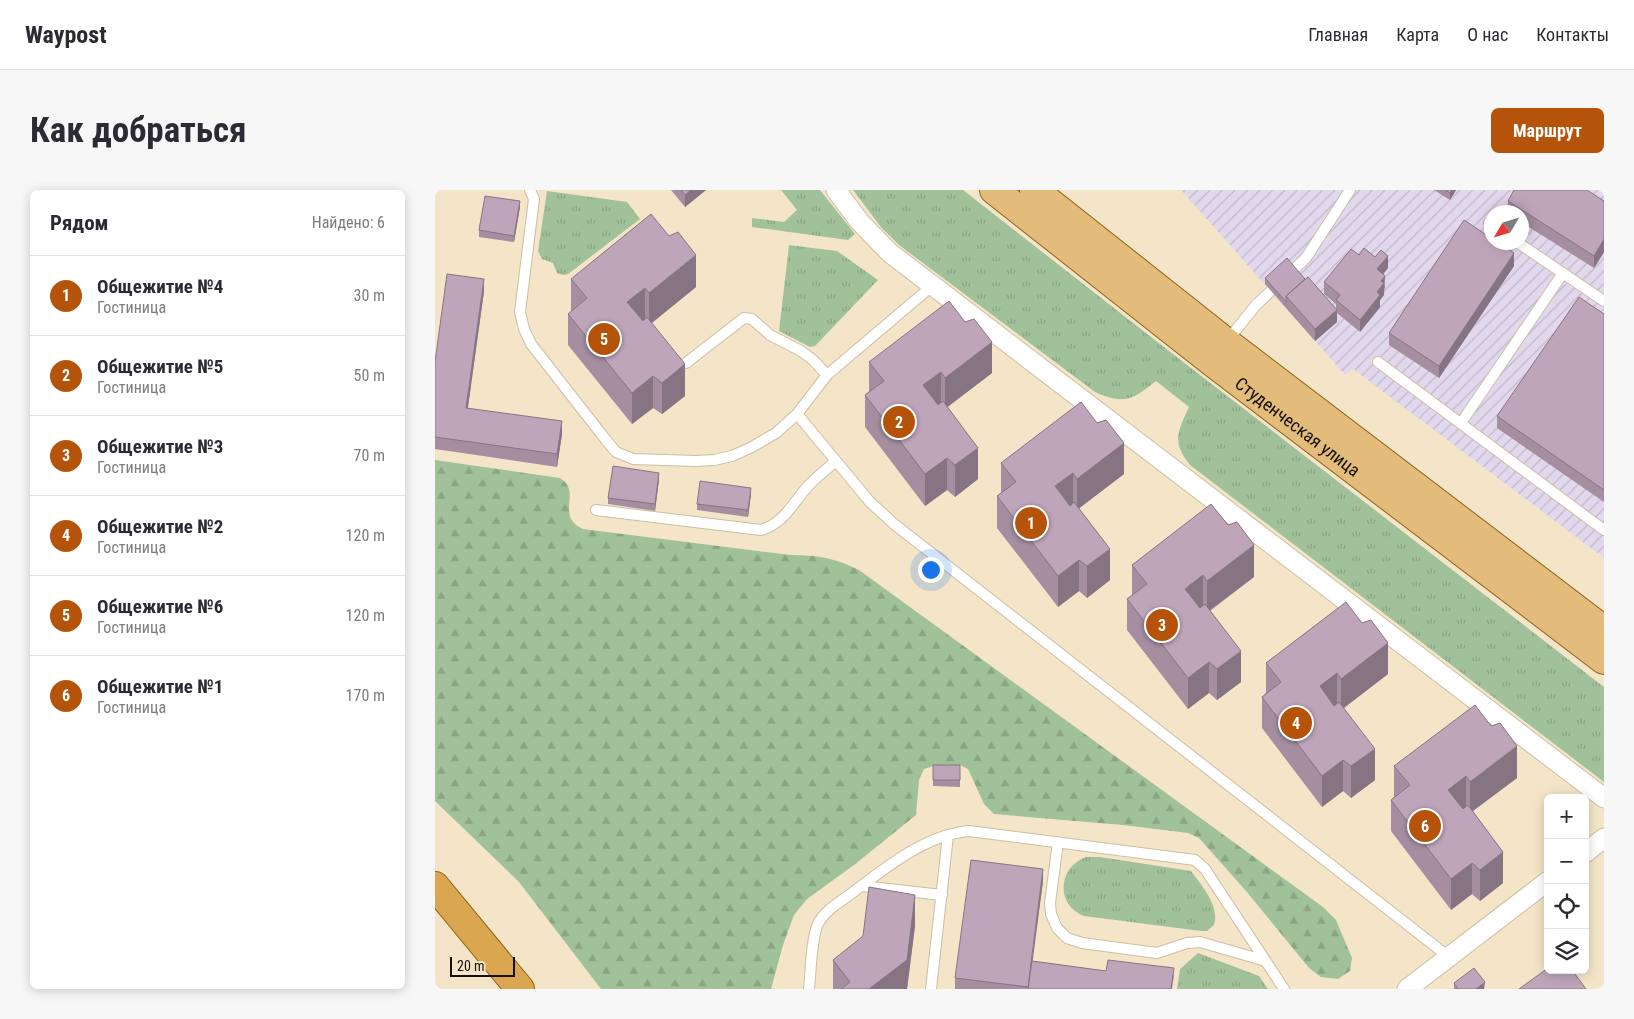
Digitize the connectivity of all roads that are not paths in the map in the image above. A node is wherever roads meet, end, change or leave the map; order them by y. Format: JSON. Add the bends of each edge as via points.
{"nodes":[{"id":1,"x":530,"y":190,"type":"edge"},
{"id":2,"x":836,"y":190,"type":"edge"},
{"id":3,"x":994,"y":190,"type":"edge"},
{"id":4,"x":1034,"y":190,"type":"edge"},
{"id":5,"x":1350,"y":190,"type":"edge"},
{"id":6,"x":1529,"y":250,"type":"edge"},
{"id":7,"x":1563,"y":273,"type":"junction"},
{"id":8,"x":932,"y":286,"type":"junction"},
{"id":9,"x":1604,"y":301,"type":"edge"},
{"id":10,"x":1219,"y":352,"type":"junction"},
{"id":11,"x":1379,"y":362,"type":"dead end"},
{"id":12,"x":686,"y":363,"type":"edge"},
{"id":13,"x":827,"y":375,"type":"junction"},
{"id":14,"x":797,"y":414,"type":"junction"},
{"id":15,"x":1461,"y":423,"type":"junction"},
{"id":16,"x":836,"y":461,"type":"junction"},
{"id":17,"x":596,"y":510,"type":"dead end"},
{"id":18,"x":1604,"y":530,"type":"edge"},
{"id":19,"x":1604,"y":630,"type":"edge"},
{"id":20,"x":1604,"y":660,"type":"edge"},
{"id":21,"x":1604,"y":798,"type":"edge"},
{"id":22,"x":948,"y":834,"type":"junction"},
{"id":23,"x":1604,"y":838,"type":"edge"},
{"id":24,"x":1058,"y":842,"type":"junction"},
{"id":25,"x":1589,"y":850,"type":"edge"},
{"id":26,"x":1544,"y":884,"type":"edge"},
{"id":27,"x":435,"y":886,"type":"edge"},
{"id":28,"x":862,"y":886,"type":"junction"},
{"id":29,"x":942,"y":895,"type":"junction"},
{"id":30,"x":1449,"y":957,"type":"junction"},
{"id":31,"x":1266,"y":961,"type":"junction"},
{"id":32,"x":520,"y":989,"type":"edge"},
{"id":33,"x":809,"y":989,"type":"edge"},
{"id":34,"x":931,"y":989,"type":"edge"},
{"id":35,"x":1284,"y":989,"type":"edge"},
{"id":36,"x":1407,"y":989,"type":"edge"}],
"edges":[{"from":1,"to":14,"type":"lane","via":[[534,199],[520,312],[524,329],[531,344],[616,452],[633,459],[714,460],[750,448],[776,433]]},
{"from":2,"to":8,"type":"street","via":[[874,237]]},
{"from":3,"to":10,"type":"main road","name":"Студенческая улица"},
{"from":4,"to":10,"type":"main road","name":"Студенческая улица"},
{"from":5,"to":10,"type":"lane","via":[[1306,258],[1256,305]]},
{"from":6,"to":7,"type":"lane"},
{"from":7,"to":9,"type":"lane"},
{"from":7,"to":15,"type":"lane"},
{"from":8,"to":13,"type":"lane"},
{"from":8,"to":21,"type":"street"},
{"from":10,"to":19,"type":"main road","name":"Студенческая улица"},
{"from":10,"to":20,"type":"main road","name":"Студенческая улица"},
{"from":11,"to":15,"type":"lane"},
{"from":12,"to":13,"type":"lane","via":[[744,318],[752,319],[770,335],[808,356]]},
{"from":13,"to":14,"type":"lane"},
{"from":14,"to":16,"type":"lane"},
{"from":15,"to":18,"type":"lane"},
{"from":16,"to":17,"type":"lane","via":[[808,486],[782,519],[761,530]]},
{"from":16,"to":30,"type":"lane","via":[[870,502],[894,524]]},
{"from":22,"to":24,"type":"lane","via":[[969,831]]},
{"from":22,"to":28,"type":"lane","via":[[895,861]]},
{"from":22,"to":29,"type":"lane"},
{"from":23,"to":25,"type":"street"},
{"from":24,"to":31,"type":"lane","via":[[1195,860],[1205,869]]},
{"from":24,"to":31,"type":"lane","via":[[1051,914],[1057,928],[1067,938],[1157,953],[1200,942]]},
{"from":26,"to":30,"type":"street"},
{"from":27,"to":32,"type":"highway"},
{"from":28,"to":29,"type":"lane"},
{"from":28,"to":33,"type":"lane","via":[[826,912],[818,925]]},
{"from":29,"to":34,"type":"lane"},
{"from":30,"to":36,"type":"street"},
{"from":31,"to":35,"type":"lane"}]}
